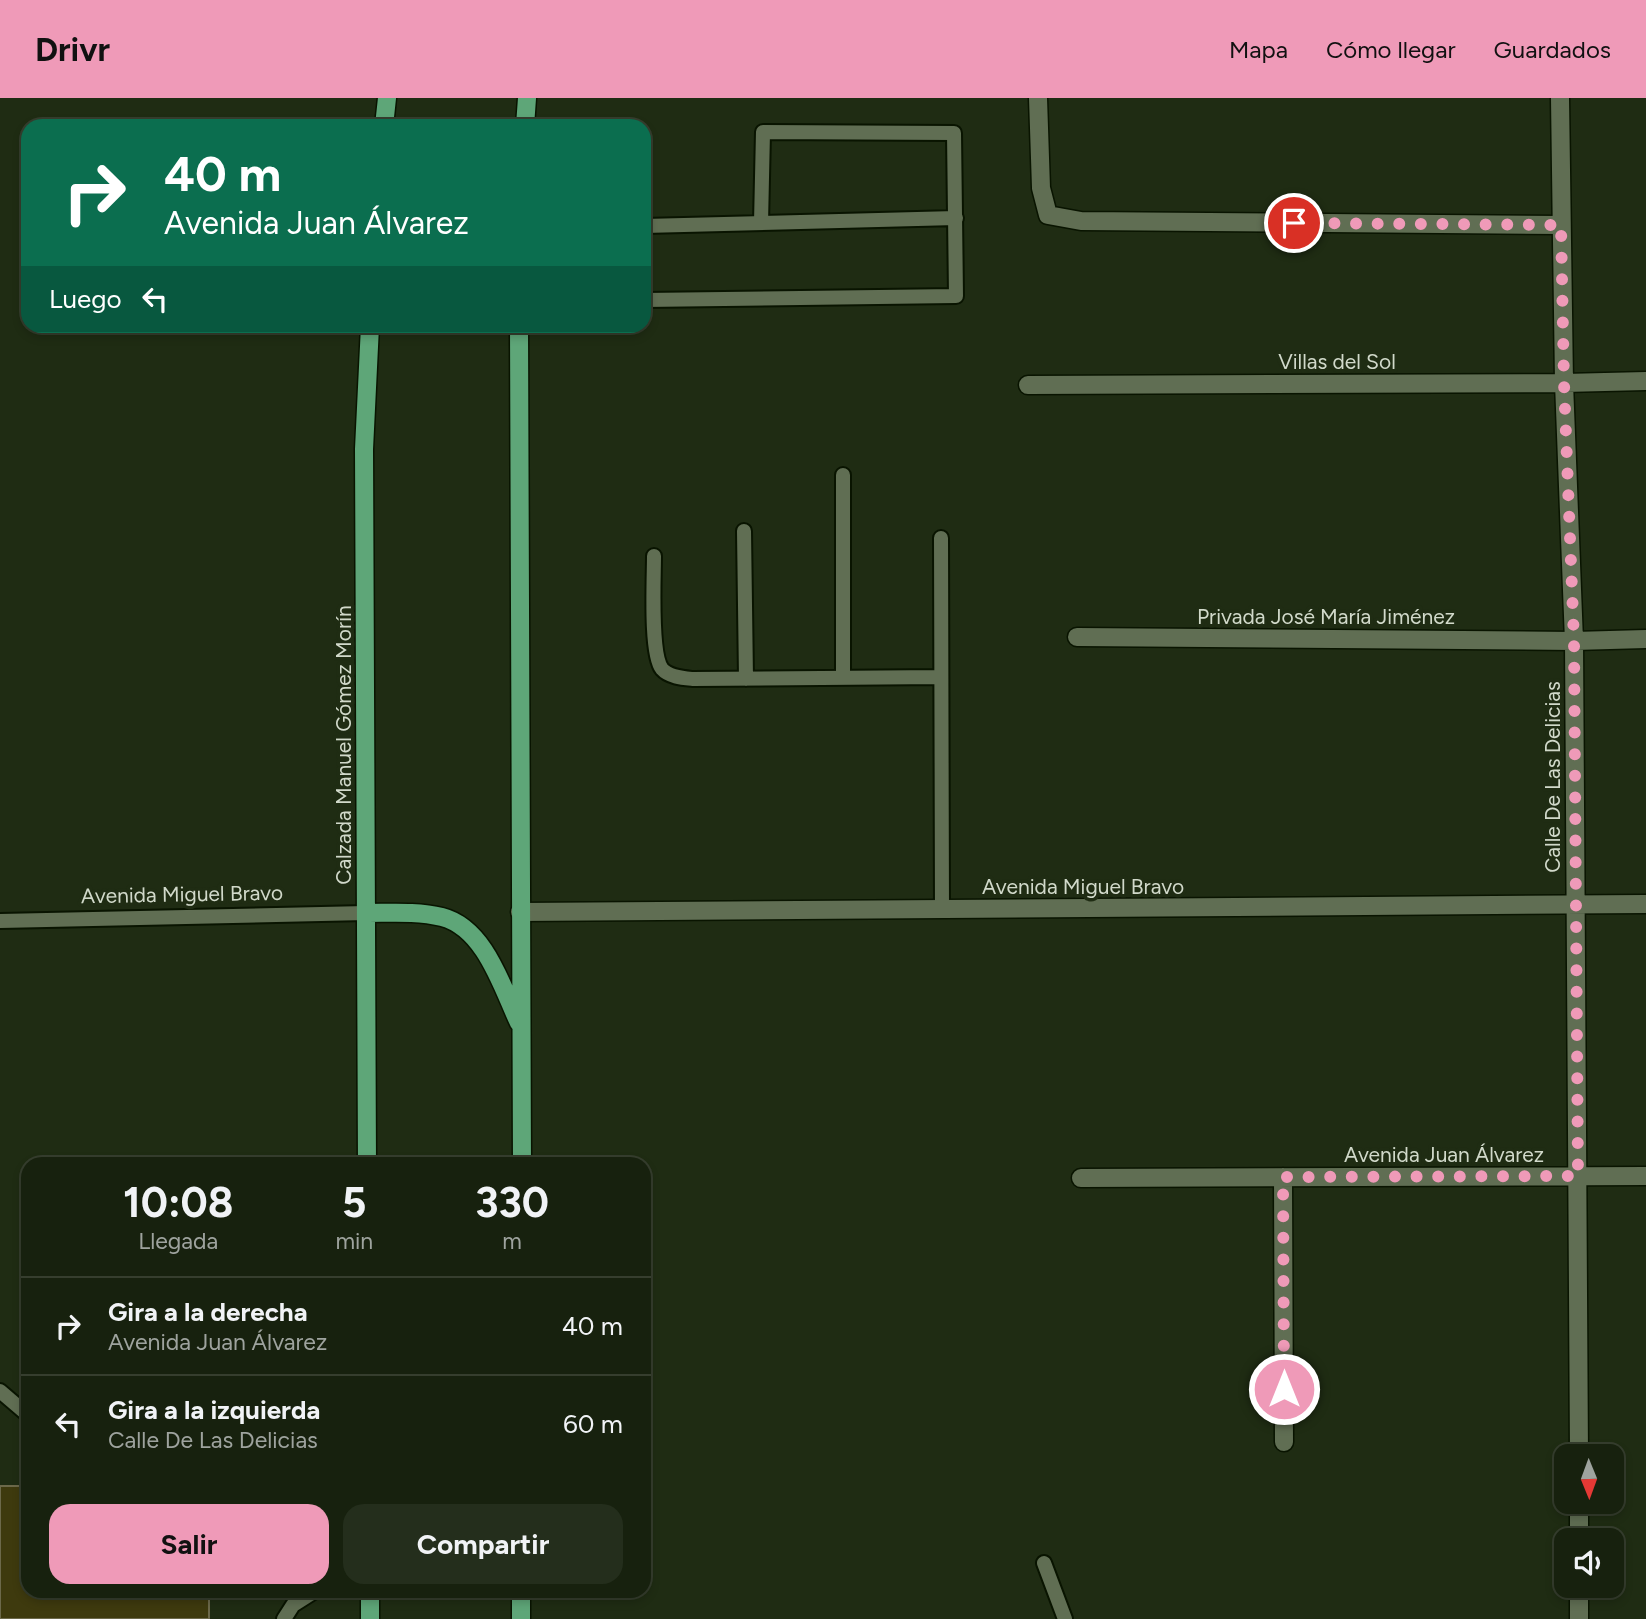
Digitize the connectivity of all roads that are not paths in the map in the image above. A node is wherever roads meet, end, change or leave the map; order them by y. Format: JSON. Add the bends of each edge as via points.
{"nodes":[{"id":1,"x":387,"y":98,"type":"edge"},
{"id":2,"x":527,"y":98,"type":"edge"},
{"id":3,"x":1038,"y":98,"type":"edge"},
{"id":4,"x":1560,"y":98,"type":"edge"},
{"id":5,"x":385,"y":119,"type":"edge"},
{"id":6,"x":526,"y":119,"type":"edge"},
{"id":7,"x":956,"y":218,"type":"junction"},
{"id":8,"x":761,"y":223,"type":"junction"},
{"id":9,"x":1561,"y":225,"type":"junction"},
{"id":10,"x":651,"y":226,"type":"edge"},
{"id":11,"x":651,"y":300,"type":"edge"},
{"id":12,"x":370,"y":333,"type":"edge"},
{"id":13,"x":519,"y":333,"type":"edge"},
{"id":14,"x":1646,"y":381,"type":"edge"},
{"id":15,"x":1564,"y":383,"type":"junction"},
{"id":16,"x":1028,"y":385,"type":"dead end"},
{"id":17,"x":843,"y":475,"type":"dead end"},
{"id":18,"x":744,"y":531,"type":"dead end"},
{"id":19,"x":941,"y":538,"type":"dead end"},
{"id":20,"x":654,"y":556,"type":"dead end"},
{"id":21,"x":1077,"y":637,"type":"dead end"},
{"id":22,"x":1646,"y":639,"type":"edge"},
{"id":23,"x":1574,"y":641,"type":"junction"},
{"id":24,"x":843,"y":677,"type":"junction"},
{"id":25,"x":941,"y":677,"type":"junction"},
{"id":26,"x":746,"y":678,"type":"junction"},
{"id":27,"x":1646,"y":904,"type":"edge"},
{"id":28,"x":1576,"y":905,"type":"junction"},
{"id":29,"x":942,"y":909,"type":"junction"},
{"id":30,"x":520,"y":912,"type":"junction"},
{"id":31,"x":366,"y":913,"type":"junction"},
{"id":32,"x":0,"y":921,"type":"edge"},
{"id":33,"x":522,"y":1030,"type":"junction"},
{"id":34,"x":368,"y":1157,"type":"edge"},
{"id":35,"x":522,"y":1157,"type":"edge"},
{"id":36,"x":1578,"y":1176,"type":"junction"},
{"id":37,"x":1646,"y":1176,"type":"edge"},
{"id":38,"x":1283,"y":1177,"type":"junction"},
{"id":39,"x":1081,"y":1178,"type":"dead end"},
{"id":40,"x":0,"y":1391,"type":"edge"},
{"id":41,"x":21,"y":1409,"type":"edge"},
{"id":42,"x":1284,"y":1442,"type":"dead end"},
{"id":43,"x":1579,"y":1444,"type":"edge"},
{"id":44,"x":1044,"y":1563,"type":"dead end"},
{"id":45,"x":304,"y":1598,"type":"edge"},
{"id":46,"x":370,"y":1598,"type":"edge"},
{"id":47,"x":521,"y":1598,"type":"edge"},
{"id":48,"x":1579,"y":1598,"type":"edge"},
{"id":49,"x":284,"y":1619,"type":"edge"},
{"id":50,"x":370,"y":1619,"type":"edge"},
{"id":51,"x":521,"y":1619,"type":"edge"},
{"id":52,"x":1065,"y":1619,"type":"edge"},
{"id":53,"x":1579,"y":1619,"type":"edge"}],
"edges":[{"from":1,"to":5,"type":"main road"},
{"from":2,"to":6,"type":"main road"},
{"from":3,"to":9,"type":"street","via":[[1041,188],[1048,215],[1081,221]]},
{"from":4,"to":9,"type":"street","name":"Calle De Las Delicias"},
{"from":7,"to":8,"type":"lane"},
{"from":7,"to":8,"type":"lane","via":[[954,133],[762,132]]},
{"from":7,"to":11,"type":"lane","via":[[956,296]]},
{"from":8,"to":10,"type":"lane"},
{"from":9,"to":15,"type":"street","name":"Calle De Las Delicias"},
{"from":12,"to":31,"type":"main road","name":"Calzada Manuel Gómez Morín","via":[[364,449]]},
{"from":13,"to":30,"type":"main road"},
{"from":14,"to":15,"type":"street","name":"Villas del Sol"},
{"from":15,"to":16,"type":"street","name":"Villas del Sol"},
{"from":15,"to":23,"type":"street","name":"Calle De Las Delicias"},
{"from":17,"to":24,"type":"lane"},
{"from":18,"to":26,"type":"lane"},
{"from":19,"to":25,"type":"lane"},
{"from":20,"to":26,"type":"lane","via":[[655,656],[663,671],[693,679]]},
{"from":21,"to":23,"type":"street","name":"Privada José María Jiménez"},
{"from":22,"to":23,"type":"street","name":"Privada José María Jiménez"},
{"from":23,"to":28,"type":"street","name":"Calle De Las Delicias"},
{"from":24,"to":25,"type":"lane"},
{"from":24,"to":26,"type":"lane"},
{"from":25,"to":29,"type":"lane"},
{"from":27,"to":28,"type":"street","name":"Avenida Miguel Bravo"},
{"from":28,"to":29,"type":"street","name":"Avenida Miguel Bravo"},
{"from":28,"to":36,"type":"street","name":"Calle De Las Delicias"},
{"from":29,"to":30,"type":"street","name":"Avenida Miguel Bravo"},
{"from":30,"to":33,"type":"main road"},
{"from":31,"to":32,"type":"lane","name":"Avenida Miguel Bravo"},
{"from":31,"to":33,"type":"main road","via":[[444,918],[468,931],[487,956]]},
{"from":31,"to":34,"type":"main road","name":"Calzada Manuel Gómez Morín"},
{"from":33,"to":35,"type":"main road"},
{"from":36,"to":37,"type":"street","name":"Avenida Juan Álvarez"},
{"from":36,"to":38,"type":"street","name":"Avenida Juan Álvarez"},
{"from":36,"to":43,"type":"street","name":"Calle De Las Delicias"},
{"from":38,"to":39,"type":"street","name":"Avenida Juan Álvarez"},
{"from":38,"to":42,"type":"street"},
{"from":40,"to":41,"type":"lane"},
{"from":44,"to":52,"type":"lane"},
{"from":45,"to":49,"type":"lane"},
{"from":46,"to":50,"type":"main road"},
{"from":47,"to":51,"type":"main road"},
{"from":48,"to":53,"type":"street"}]}
